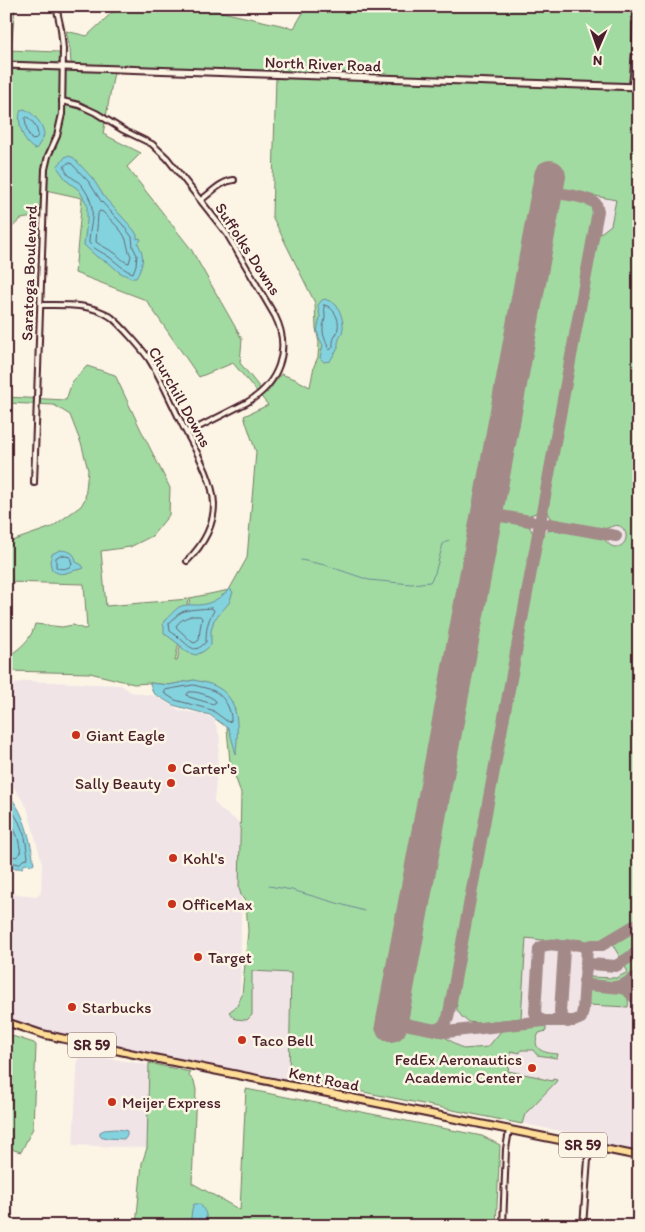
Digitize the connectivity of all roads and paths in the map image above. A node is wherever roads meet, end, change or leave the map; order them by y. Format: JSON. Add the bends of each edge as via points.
{"nodes":[{"id":1,"x":56,"y":6,"type":"edge"},
{"id":2,"x":636,"y":6,"type":"edge"},
{"id":3,"x":635,"y":52,"type":"junction"},
{"id":4,"x":639,"y":60,"type":"edge"},
{"id":5,"x":6,"y":65,"type":"edge"},
{"id":6,"x":63,"y":67,"type":"junction"},
{"id":7,"x":636,"y":87,"type":"edge"},
{"id":8,"x":62,"y":102,"type":"junction"},
{"id":9,"x":234,"y":180,"type":"dead end"},
{"id":10,"x":201,"y":200,"type":"junction"},
{"id":11,"x":41,"y":305,"type":"junction"},
{"id":12,"x":187,"y":433,"type":"junction"},
{"id":13,"x":34,"y":482,"type":"dead end"},
{"id":14,"x":187,"y":561,"type":"dead end"},
{"id":15,"x":6,"y":1022,"type":"edge"},
{"id":16,"x":509,"y":1130,"type":"junction"},
{"id":17,"x":589,"y":1146,"type":"junction"},
{"id":18,"x":639,"y":1156,"type":"edge"},
{"id":19,"x":503,"y":1226,"type":"edge"},
{"id":20,"x":583,"y":1226,"type":"edge"}],
"edges":[{"from":1,"to":6,"type":"street","name":"Saratoga Boulevard","via":[[63,40]]},
{"from":2,"to":3,"type":"street"},
{"from":3,"to":4,"type":"street"},
{"from":3,"to":7,"type":"street"},
{"from":5,"to":6,"type":"street","name":"North River Road"},
{"from":6,"to":7,"type":"street","name":"North River Road"},
{"from":6,"to":8,"type":"street","name":"Saratoga Boulevard"},
{"from":8,"to":10,"type":"street","name":"Suffolks Downs","via":[[87,108],[156,147]]},
{"from":8,"to":11,"type":"street","name":"Saratoga Boulevard","via":[[60,126],[45,170]]},
{"from":9,"to":10,"type":"street","via":[[222,184]]},
{"from":10,"to":12,"type":"street","name":"Suffolks Downs","via":[[227,234],[276,316],[282,349],[276,373],[262,392]]},
{"from":11,"to":12,"type":"street","name":"Churchill Downs","via":[[84,306],[111,317],[148,359]]},
{"from":11,"to":13,"type":"street","name":"Saratoga Boulevard"},
{"from":12,"to":14,"type":"street","name":"Churchill Downs","via":[[211,484],[214,502],[208,534]]},
{"from":15,"to":16,"type":"main road","name":"Kent Road","number":"SR 59","via":[[42,1034],[134,1054]]},
{"from":16,"to":17,"type":"main road","name":"Kent Road","number":"SR 59"},
{"from":16,"to":19,"type":"street"},
{"from":17,"to":18,"type":"main road","name":"Kent Road","number":"SR 59"},
{"from":17,"to":20,"type":"street"}]}
